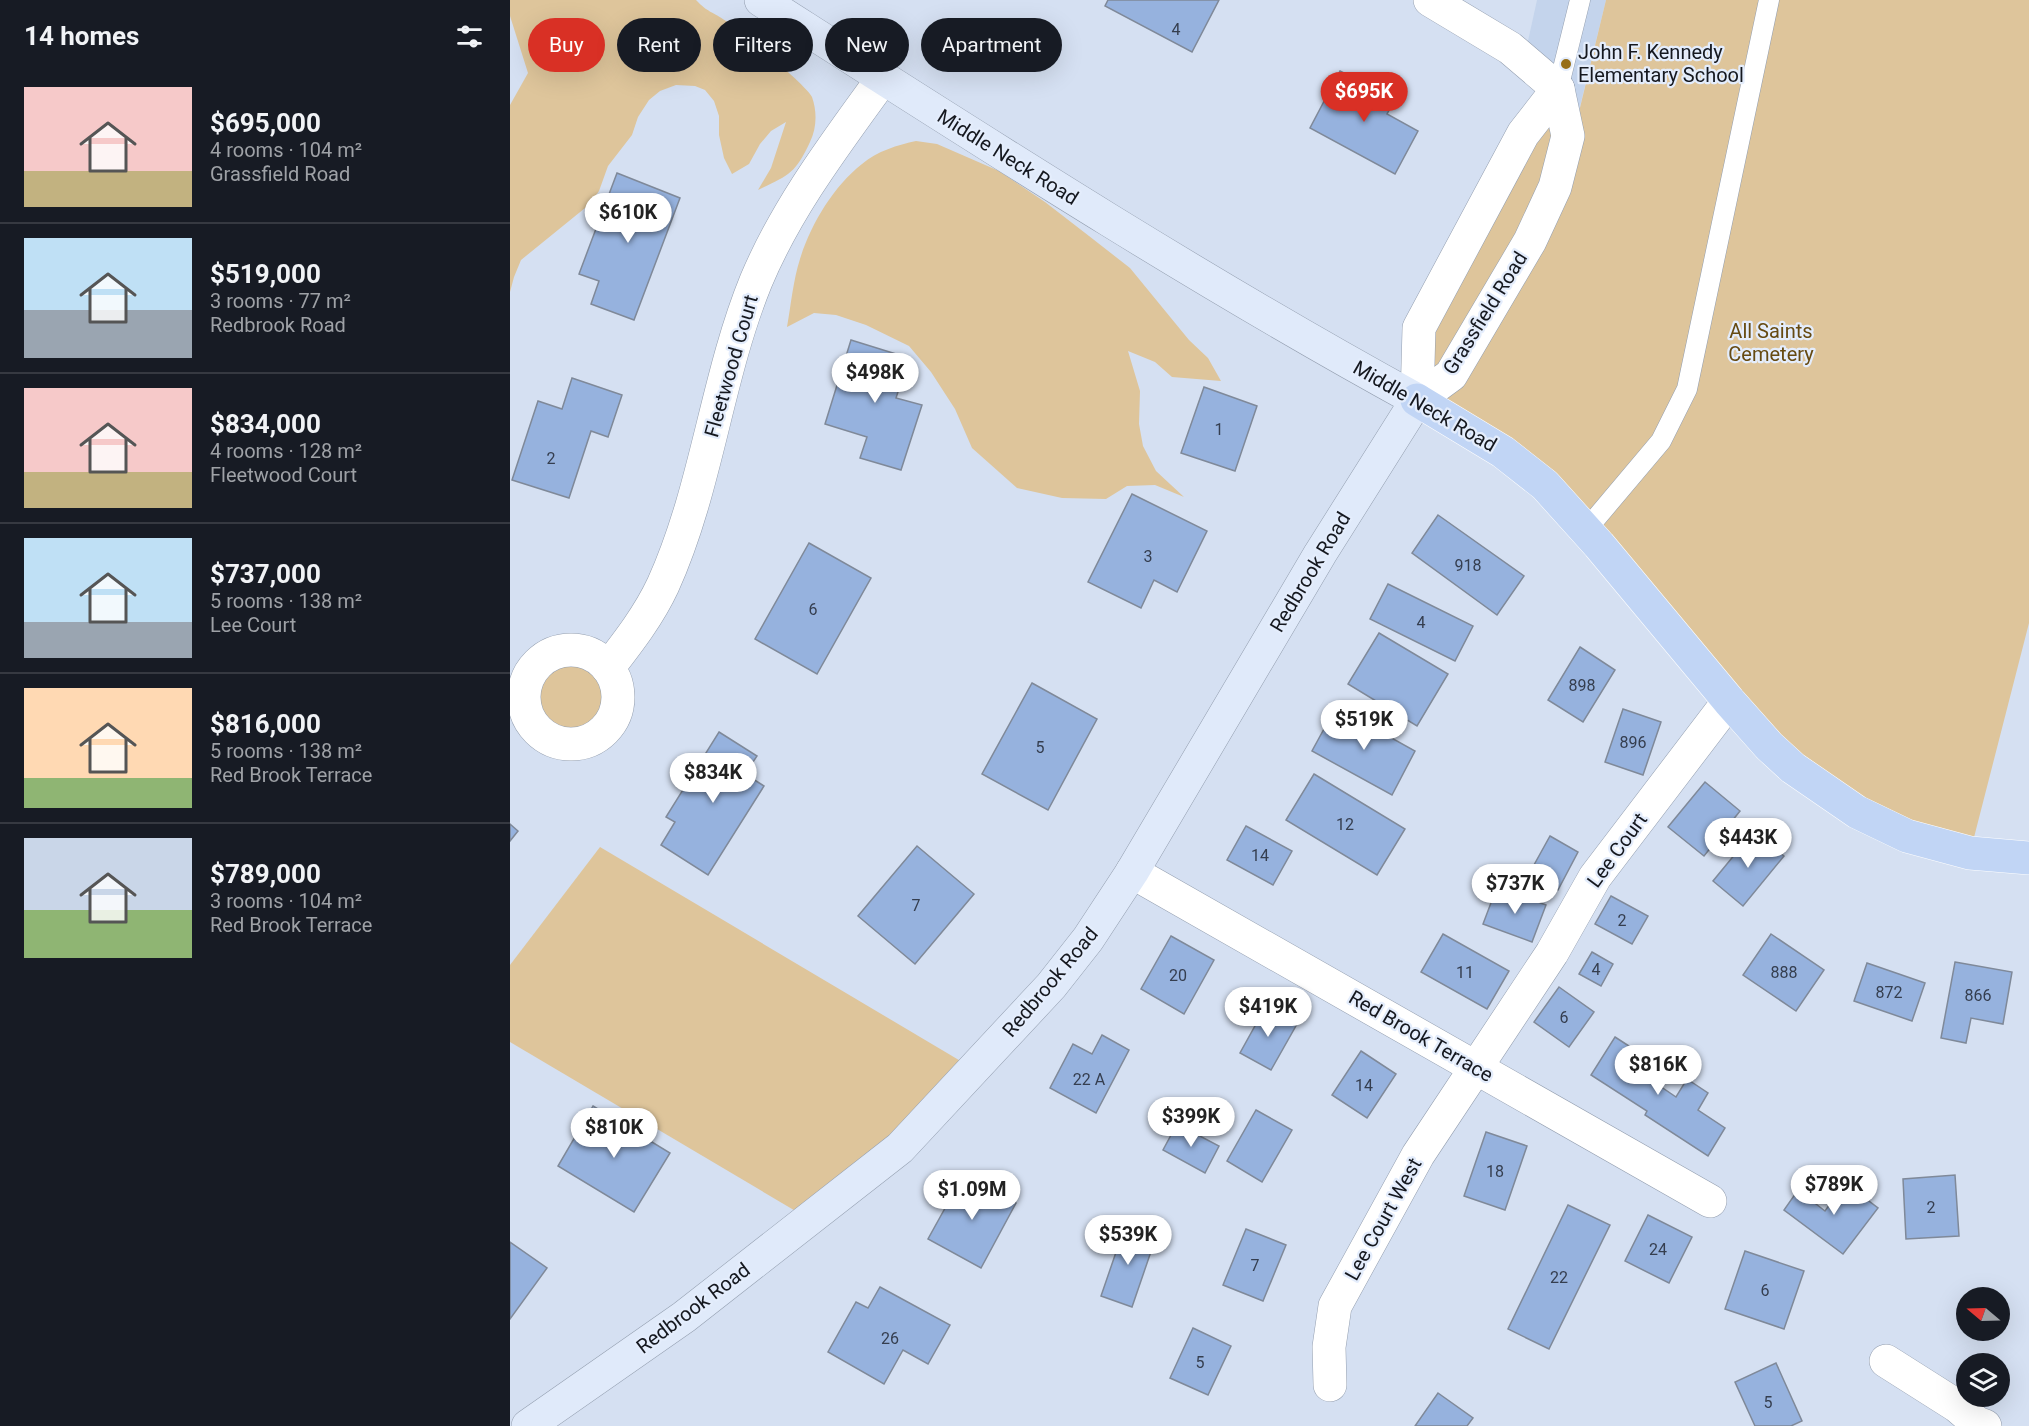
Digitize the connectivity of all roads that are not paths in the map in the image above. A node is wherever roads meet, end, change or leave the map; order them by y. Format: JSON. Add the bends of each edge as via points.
{"nodes":[{"id":1,"x":761,"y":0,"type":"edge"},
{"id":2,"x":1430,"y":0,"type":"edge"},
{"id":3,"x":1580,"y":0,"type":"edge"},
{"id":4,"x":1769,"y":0,"type":"edge"},
{"id":5,"x":883,"y":78,"type":"junction"},
{"id":6,"x":1558,"y":89,"type":"junction"},
{"id":7,"x":1417,"y":400,"type":"junction"},
{"id":8,"x":1586,"y":530,"type":"junction"},
{"id":9,"x":608,"y":668,"type":"dead end"},
{"id":10,"x":1729,"y":701,"type":"junction"},
{"id":11,"x":2029,"y":858,"type":"edge"},
{"id":12,"x":1132,"y":872,"type":"junction"},
{"id":13,"x":1477,"y":1067,"type":"junction"},
{"id":14,"x":1710,"y":1201,"type":"dead end"},
{"id":15,"x":1886,"y":1360,"type":"dead end"},
{"id":16,"x":1330,"y":1385,"type":"dead end"},
{"id":17,"x":528,"y":1426,"type":"edge"},
{"id":18,"x":1985,"y":1426,"type":"edge"}],
"edges":[{"from":1,"to":5,"type":"main road","name":"Middle Neck Road"},
{"from":2,"to":6,"type":"street","via":[[1510,48]]},
{"from":3,"to":6,"type":"lane"},
{"from":4,"to":8,"type":"lane","via":[[1687,389],[1661,441]]},
{"from":5,"to":7,"type":"main road","name":"Middle Neck Road","via":[[1279,323]]},
{"from":5,"to":9,"type":"street","name":"Fleetwood Court","via":[[796,200],[774,243],[742,320],[687,519],[663,584],[642,622]]},
{"from":6,"to":7,"type":"street","name":"Grassfield Road","via":[[1523,134],[1419,328]]},
{"from":6,"to":7,"type":"street","name":"Grassfield Road","via":[[1568,136],[1555,187],[1530,241],[1451,375]]},
{"from":7,"to":8,"type":"main road","name":"Middle Neck Road","via":[[1510,457],[1545,485]]},
{"from":7,"to":12,"type":"main road","name":"Redbrook Road","via":[[1320,554]]},
{"from":8,"to":10,"type":"main road","name":"Middle Neck Road"},
{"from":10,"to":11,"type":"main road","name":"Middle Neck Road","via":[[1793,768],[1857,813],[1907,836],[1970,853]]},
{"from":10,"to":13,"type":"street","name":"Lee Court","via":[[1595,877],[1552,953]]},
{"from":12,"to":13,"type":"street","name":"Red Brook Terrace"},
{"from":12,"to":17,"type":"main road","name":"Redbrook Road","via":[[1089,939],[1058,978],[900,1148],[684,1317]]},
{"from":13,"to":14,"type":"street","name":"Red Brook Terrace"},
{"from":13,"to":16,"type":"street","name":"Lee Court West","via":[[1418,1155],[1335,1306],[1329,1347]]},
{"from":15,"to":18,"type":"street"}]}
